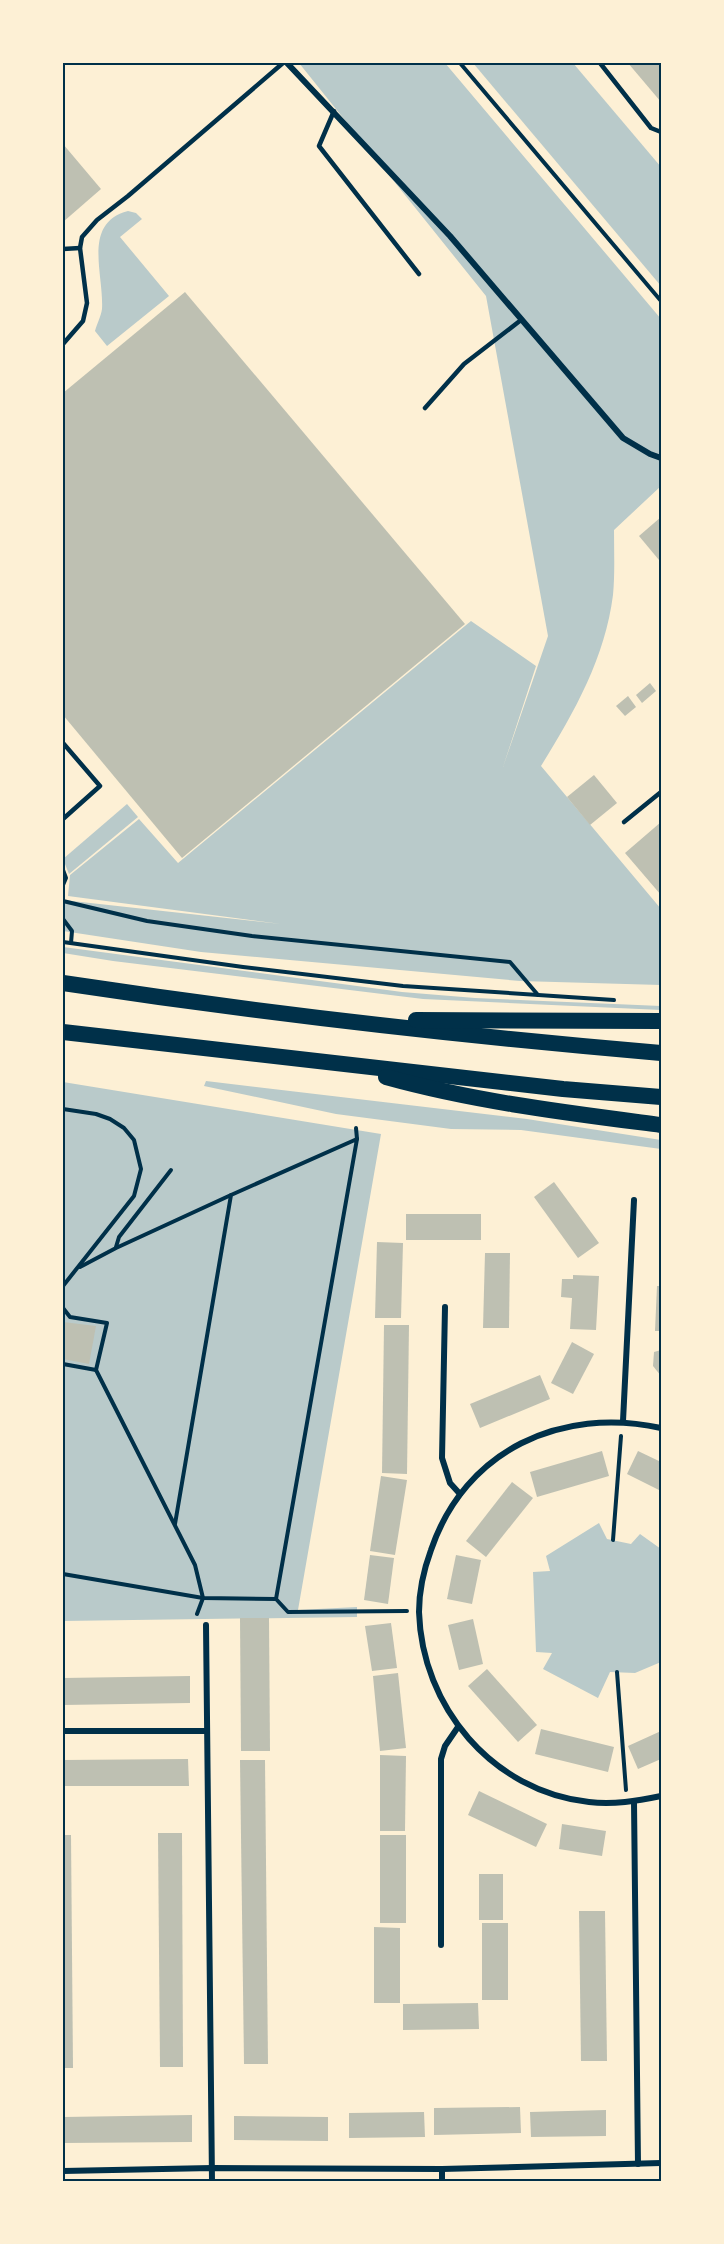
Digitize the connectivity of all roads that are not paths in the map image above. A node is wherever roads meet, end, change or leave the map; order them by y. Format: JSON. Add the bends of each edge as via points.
{"nodes":[{"id":1,"x":285,"y":63,"type":"edge"},
{"id":2,"x":600,"y":63,"type":"edge"},
{"id":3,"x":334,"y":111,"type":"junction"},
{"id":4,"x":661,"y":132,"type":"edge"},
{"id":5,"x":80,"y":248,"type":"junction"},
{"id":6,"x":63,"y":249,"type":"edge"},
{"id":7,"x":419,"y":274,"type":"dead end"},
{"id":8,"x":521,"y":320,"type":"junction"},
{"id":9,"x":63,"y":344,"type":"edge"},
{"id":10,"x":425,"y":408,"type":"dead end"},
{"id":11,"x":661,"y":458,"type":"edge"},
{"id":12,"x":63,"y":743,"type":"edge"},
{"id":13,"x":661,"y":792,"type":"edge"},
{"id":14,"x":63,"y":819,"type":"edge"},
{"id":15,"x":624,"y":822,"type":"dead end"},
{"id":16,"x":63,"y":983,"type":"edge"},
{"id":17,"x":344,"y":1020,"type":"junction"},
{"id":18,"x":661,"y":1021,"type":"edge"},
{"id":19,"x":63,"y":1032,"type":"edge"},
{"id":20,"x":661,"y":1053,"type":"edge"},
{"id":21,"x":339,"y":1064,"type":"junction"},
{"id":22,"x":661,"y":1097,"type":"edge"},
{"id":23,"x":661,"y":1125,"type":"edge"},
{"id":24,"x":634,"y":1200,"type":"dead end"},
{"id":25,"x":445,"y":1307,"type":"dead end"},
{"id":26,"x":623,"y":1421,"type":"junction"},
{"id":27,"x":661,"y":1428,"type":"edge"},
{"id":28,"x":460,"y":1494,"type":"junction"},
{"id":29,"x":206,"y":1625,"type":"road end"},
{"id":30,"x":458,"y":1727,"type":"junction"},
{"id":31,"x":63,"y":1731,"type":"edge"},
{"id":32,"x":206,"y":1731,"type":"junction"},
{"id":33,"x":661,"y":1796,"type":"edge"},
{"id":34,"x":634,"y":1802,"type":"junction"},
{"id":35,"x":441,"y":1945,"type":"dead end"},
{"id":36,"x":638,"y":2163,"type":"junction"},
{"id":37,"x":661,"y":2163,"type":"edge"},
{"id":38,"x":212,"y":2168,"type":"junction"},
{"id":39,"x":442,"y":2169,"type":"junction"},
{"id":40,"x":63,"y":2171,"type":"edge"},
{"id":41,"x":212,"y":2181,"type":"edge"},
{"id":42,"x":442,"y":2181,"type":"edge"}],
"edges":[{"from":1,"to":3,"type":"street"},
{"from":1,"to":5,"type":"lane","via":[[97,220],[82,237]]},
{"from":2,"to":4,"type":"lane","via":[[651,128]]},
{"from":3,"to":7,"type":"lane","via":[[319,146]]},
{"from":3,"to":8,"type":"street","via":[[450,236]]},
{"from":5,"to":6,"type":"lane"},
{"from":5,"to":9,"type":"lane","via":[[87,303],[83,321]]},
{"from":8,"to":10,"type":"lane","via":[[464,364]]},
{"from":8,"to":11,"type":"street","via":[[623,438]]},
{"from":12,"to":14,"type":"lane","via":[[100,786]]},
{"from":13,"to":15,"type":"lane"},
{"from":16,"to":17,"type":"highway"},
{"from":17,"to":18,"type":"highway"},
{"from":17,"to":20,"type":"highway"},
{"from":19,"to":21,"type":"highway"},
{"from":21,"to":22,"type":"highway"},
{"from":21,"to":23,"type":"highway","via":[[420,1087],[508,1104]]},
{"from":24,"to":26,"type":"street"},
{"from":25,"to":28,"type":"street","via":[[442,1458],[450,1483]]},
{"from":26,"to":27,"type":"street"},
{"from":26,"to":28,"type":"street","via":[[549,1431],[515,1446],[485,1467]]},
{"from":28,"to":30,"type":"street","via":[[431,1549],[424,1569],[419,1611],[424,1652],[437,1692]]},
{"from":29,"to":32,"type":"street"},
{"from":30,"to":34,"type":"street","via":[[484,1756],[516,1778],[551,1794],[589,1802]]},
{"from":30,"to":35,"type":"street","via":[[441,1759]]},
{"from":31,"to":32,"type":"street"},
{"from":32,"to":38,"type":"street"},
{"from":33,"to":34,"type":"street"},
{"from":34,"to":36,"type":"street"},
{"from":36,"to":37,"type":"street"},
{"from":36,"to":39,"type":"street"},
{"from":38,"to":39,"type":"street"},
{"from":38,"to":40,"type":"street"},
{"from":38,"to":41,"type":"street"},
{"from":39,"to":42,"type":"street"}]}
